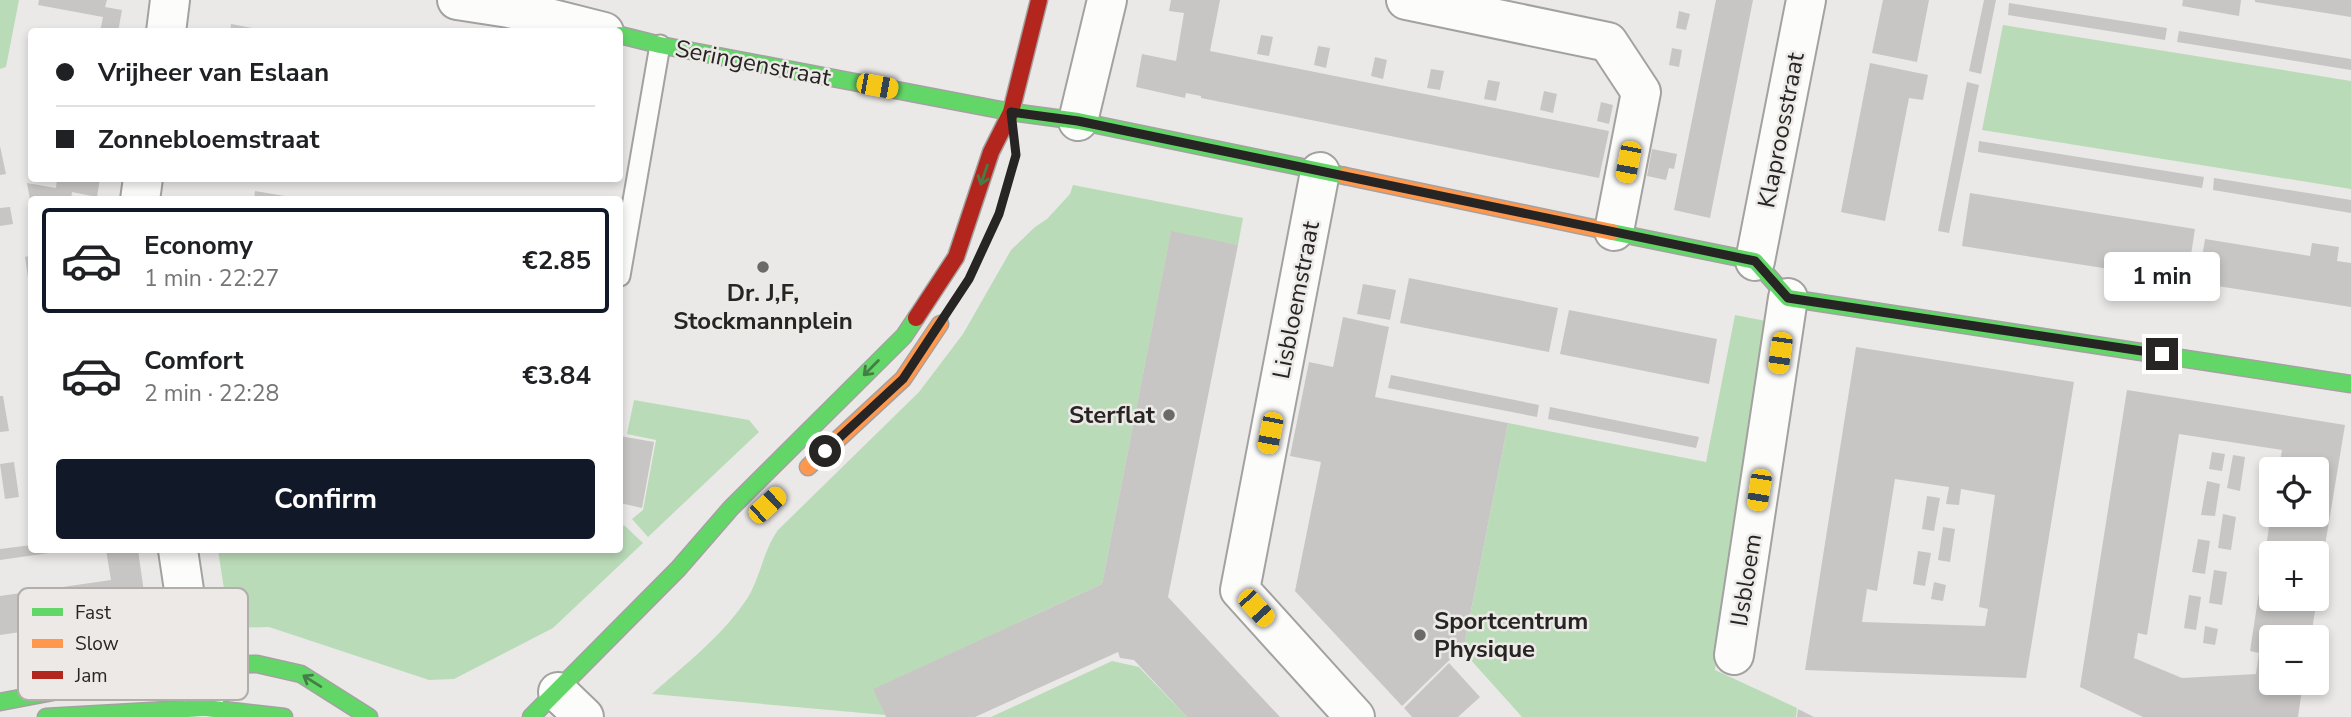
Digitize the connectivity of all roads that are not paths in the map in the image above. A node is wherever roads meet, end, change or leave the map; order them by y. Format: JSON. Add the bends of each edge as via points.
{"nodes":[{"id":1,"x":170,"y":0,"type":"edge"},
{"id":2,"x":457,"y":0,"type":"edge"},
{"id":3,"x":1039,"y":0,"type":"edge"},
{"id":4,"x":1107,"y":0,"type":"edge"},
{"id":5,"x":1406,"y":0,"type":"edge"},
{"id":6,"x":1806,"y":0,"type":"edge"},
{"id":7,"x":510,"y":4,"type":"edge"},
{"id":8,"x":166,"y":28,"type":"edge"},
{"id":9,"x":591,"y":28,"type":"edge"},
{"id":10,"x":623,"y":36,"type":"edge"},
{"id":11,"x":660,"y":45,"type":"junction"},
{"id":12,"x":1011,"y":112,"type":"junction"},
{"id":13,"x":1078,"y":121,"type":"junction"},
{"id":14,"x":1015,"y":144,"type":"dead end"},
{"id":15,"x":1320,"y":172,"type":"junction"},
{"id":16,"x":1614,"y":231,"type":"junction"},
{"id":17,"x":623,"y":259,"type":"edge"},
{"id":18,"x":1755,"y":261,"type":"junction"},
{"id":19,"x":1788,"y":298,"type":"junction"},
{"id":20,"x":947,"y":312,"type":"dead end"},
{"id":21,"x":1974,"y":326,"type":"junction"},
{"id":22,"x":1973,"y":347,"type":"dead end"},
{"id":23,"x":2351,"y":384,"type":"edge"},
{"id":24,"x":796,"y":478,"type":"dead end"},
{"id":25,"x":724,"y":539,"type":"dead end"},
{"id":26,"x":178,"y":553,"type":"edge"},
{"id":27,"x":678,"y":569,"type":"junction"},
{"id":28,"x":184,"y":588,"type":"edge"},
{"id":29,"x":1734,"y":656,"type":"dead end"},
{"id":30,"x":248,"y":664,"type":"edge"},
{"id":31,"x":18,"y":699,"type":"edge"},
{"id":32,"x":203,"y":700,"type":"edge"},
{"id":33,"x":0,"y":702,"type":"edge"},
{"id":34,"x":571,"y":704,"type":"edge"},
{"id":35,"x":205,"y":708,"type":"junction"},
{"id":36,"x":46,"y":717,"type":"edge"},
{"id":37,"x":284,"y":717,"type":"edge"},
{"id":38,"x":369,"y":717,"type":"edge"},
{"id":39,"x":531,"y":717,"type":"edge"},
{"id":40,"x":1355,"y":717,"type":"edge"}],
"edges":[{"from":1,"to":8,"type":"street"},
{"from":2,"to":7,"type":"street"},
{"from":3,"to":12,"type":"street"},
{"from":4,"to":13,"type":"street"},
{"from":5,"to":16,"type":"street","via":[[1608,42],[1641,92]]},
{"from":6,"to":18,"type":"street","name":"Klaproosstraat"},
{"from":7,"to":9,"type":"street"},
{"from":10,"to":11,"type":"street","name":"Seringenstraat"},
{"from":11,"to":12,"type":"street","name":"Seringenstraat"},
{"from":11,"to":17,"type":"lane"},
{"from":12,"to":13,"type":"street","name":"Seringenstraat"},
{"from":12,"to":14,"type":"street"},
{"from":12,"to":27,"type":"street","one_way":true,"via":[[991,152],[956,257],[904,336],[731,508]]},
{"from":13,"to":15,"type":"street","name":"Seringenstraat"},
{"from":15,"to":16,"type":"street","name":"Seringenstraat"},
{"from":15,"to":40,"type":"street","name":"Lisbloemstraat","via":[[1240,590]]},
{"from":16,"to":18,"type":"street","name":"Seringenstraat"},
{"from":18,"to":19,"type":"street"},
{"from":19,"to":21,"type":"street"},
{"from":19,"to":29,"type":"street","name":"IJsbloem"},
{"from":20,"to":24,"type":"street","via":[[903,379]]},
{"from":21,"to":22,"type":"lane"},
{"from":21,"to":23,"type":"street"},
{"from":25,"to":27,"type":"street"},
{"from":26,"to":28,"type":"street"},
{"from":27,"to":34,"type":"street"},
{"from":38,"to":30,"type":"street","one_way":true,"via":[[301,674]]},
{"from":31,"to":33,"type":"street"},
{"from":32,"to":35,"type":"street"},
{"from":34,"to":39,"type":"street"},
{"from":35,"to":36,"type":"street"},
{"from":35,"to":37,"type":"street"}]}
